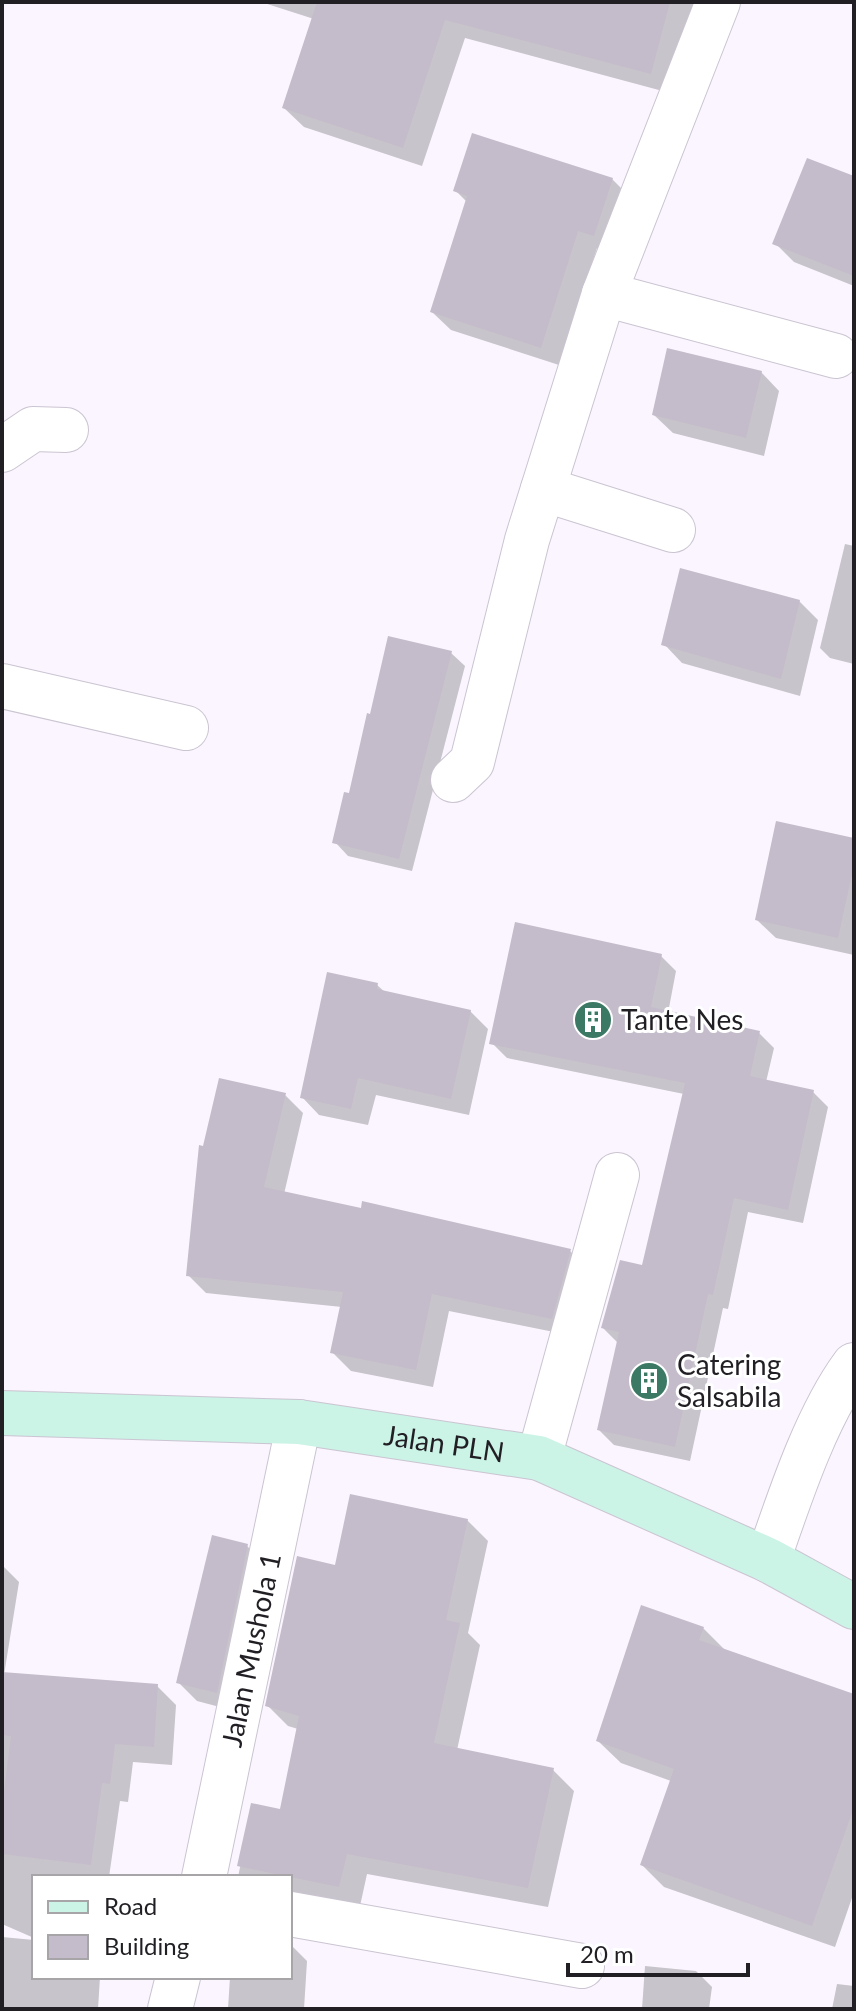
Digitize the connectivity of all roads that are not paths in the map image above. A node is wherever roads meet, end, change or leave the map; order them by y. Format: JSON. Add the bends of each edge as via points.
{"nodes":[{"id":1,"x":718,"y":2,"type":"edge"},
{"id":2,"x":604,"y":294,"type":"junction"},
{"id":3,"x":836,"y":356,"type":"dead end"},
{"id":4,"x":66,"y":430,"type":"dead end"},
{"id":5,"x":2,"y":450,"type":"edge"},
{"id":6,"x":543,"y":489,"type":"junction"},
{"id":7,"x":673,"y":530,"type":"dead end"},
{"id":8,"x":2,"y":686,"type":"edge"},
{"id":9,"x":186,"y":728,"type":"dead end"},
{"id":10,"x":453,"y":780,"type":"dead end"},
{"id":11,"x":617,"y":1175,"type":"dead end"},
{"id":12,"x":854,"y":1365,"type":"edge"},
{"id":13,"x":2,"y":1413,"type":"edge"},
{"id":14,"x":299,"y":1422,"type":"junction"},
{"id":15,"x":539,"y":1458,"type":"junction"},
{"id":16,"x":768,"y":1560,"type":"junction"},
{"id":17,"x":854,"y":1607,"type":"edge"},
{"id":18,"x":204,"y":1875,"type":"edge"},
{"id":19,"x":292,"y":1914,"type":"edge"},
{"id":20,"x":582,"y":1966,"type":"dead end"},
{"id":21,"x":178,"y":1979,"type":"edge"},
{"id":22,"x":170,"y":2009,"type":"edge"}],
"edges":[{"from":1,"to":2,"type":"street"},
{"from":2,"to":3,"type":"street"},
{"from":2,"to":6,"type":"street"},
{"from":4,"to":5,"type":"street","via":[[33,429]]},
{"from":6,"to":7,"type":"street"},
{"from":6,"to":10,"type":"street","via":[[472,762]]},
{"from":8,"to":9,"type":"street"},
{"from":11,"to":15,"type":"street"},
{"from":12,"to":16,"type":"street","via":[[792,1490]]},
{"from":13,"to":14,"type":"street","name":"Jalan PLN"},
{"from":14,"to":15,"type":"street","name":"Jalan PLN"},
{"from":14,"to":18,"type":"street","name":"Jalan Mushola 1"},
{"from":15,"to":16,"type":"street","name":"Jalan PLN"},
{"from":16,"to":17,"type":"street","name":"Jalan PLN"},
{"from":19,"to":20,"type":"street"},
{"from":21,"to":22,"type":"street"}]}
